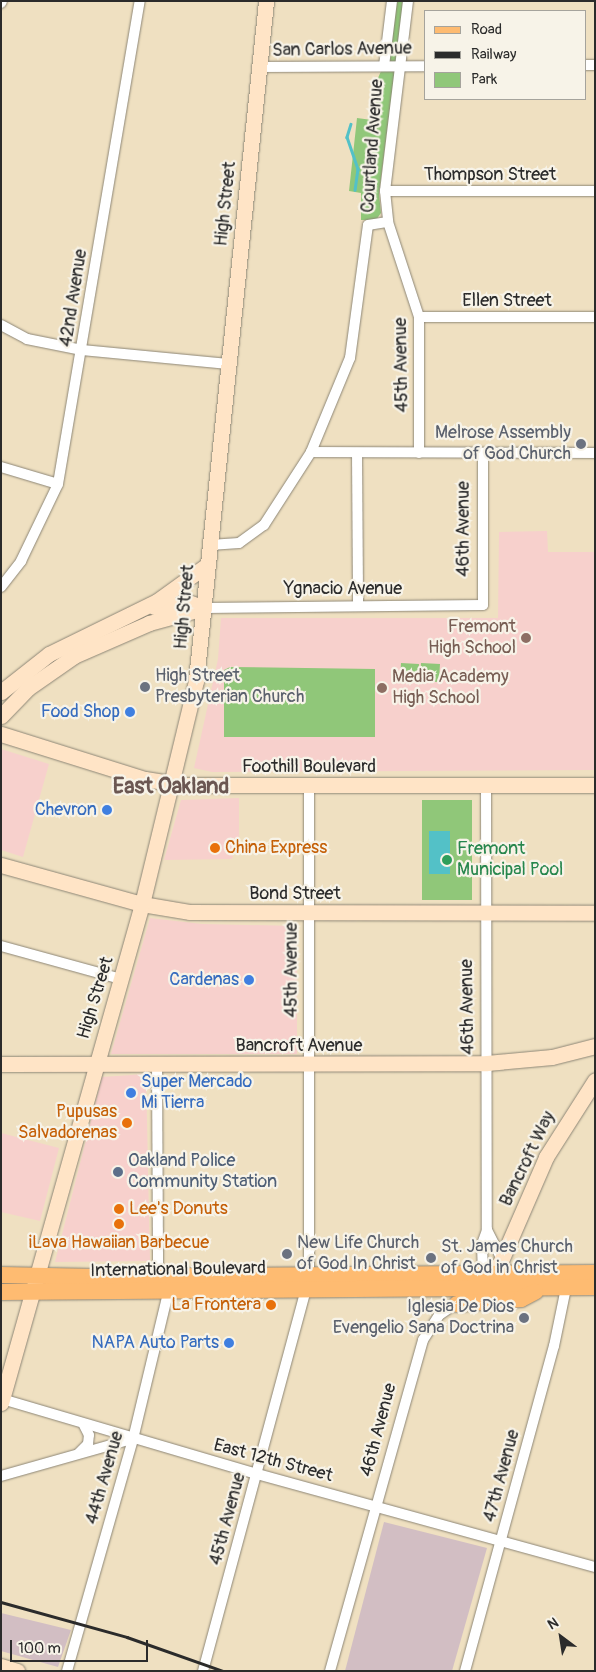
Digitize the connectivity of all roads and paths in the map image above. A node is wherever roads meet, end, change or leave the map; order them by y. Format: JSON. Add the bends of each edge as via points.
{"nodes":[{"id":1,"x":140,"y":1,"type":"edge"},
{"id":2,"x":266,"y":1,"type":"edge"},
{"id":3,"x":392,"y":1,"type":"edge"},
{"id":4,"x":408,"y":1,"type":"edge"},
{"id":5,"x":384,"y":66,"type":"junction"},
{"id":6,"x":399,"y":66,"type":"junction"},
{"id":7,"x":424,"y":66,"type":"edge"},
{"id":8,"x":259,"y":67,"type":"junction"},
{"id":9,"x":595,"y":191,"type":"edge"},
{"id":10,"x":385,"y":192,"type":"junction"},
{"id":11,"x":388,"y":222,"type":"junction"},
{"id":12,"x":419,"y":317,"type":"junction"},
{"id":13,"x":595,"y":317,"type":"edge"},
{"id":14,"x":1,"y":325,"type":"edge"},
{"id":15,"x":82,"y":350,"type":"junction"},
{"id":16,"x":228,"y":364,"type":"junction"},
{"id":17,"x":311,"y":452,"type":"junction"},
{"id":18,"x":357,"y":453,"type":"junction"},
{"id":19,"x":419,"y":453,"type":"junction"},
{"id":20,"x":595,"y":453,"type":"edge"},
{"id":21,"x":483,"y":454,"type":"junction"},
{"id":22,"x":1,"y":466,"type":"edge"},
{"id":23,"x":58,"y":484,"type":"junction"},
{"id":24,"x":210,"y":545,"type":"junction"},
{"id":25,"x":208,"y":565,"type":"junction"},
{"id":26,"x":1,"y":587,"type":"edge"},
{"id":27,"x":358,"y":605,"type":"junction"},
{"id":28,"x":483,"y":605,"type":"joint"},
{"id":29,"x":204,"y":608,"type":"junction"},
{"id":30,"x":129,"y":615,"type":"junction"},
{"id":31,"x":1,"y":692,"type":"edge"},
{"id":32,"x":1,"y":716,"type":"edge"},
{"id":33,"x":1,"y":734,"type":"edge"},
{"id":34,"x":170,"y":784,"type":"junction"},
{"id":35,"x":486,"y":784,"type":"junction"},
{"id":36,"x":595,"y":785,"type":"edge"},
{"id":37,"x":309,"y":786,"type":"junction"},
{"id":38,"x":1,"y":865,"type":"edge"},
{"id":39,"x":142,"y":904,"type":"junction"},
{"id":40,"x":485,"y":910,"type":"junction"},
{"id":41,"x":595,"y":913,"type":"edge"},
{"id":42,"x":308,"y":914,"type":"junction"},
{"id":43,"x":1,"y":946,"type":"edge"},
{"id":44,"x":121,"y":979,"type":"junction"},
{"id":45,"x":595,"y":1046,"type":"edge"},
{"id":46,"x":487,"y":1062,"type":"junction"},
{"id":47,"x":1,"y":1064,"type":"edge"},
{"id":48,"x":157,"y":1065,"type":"junction"},
{"id":49,"x":95,"y":1066,"type":"junction"},
{"id":50,"x":309,"y":1066,"type":"junction"},
{"id":51,"x":595,"y":1080,"type":"edge"},
{"id":52,"x":487,"y":1230,"type":"junction"},
{"id":53,"x":502,"y":1259,"type":"junction"},
{"id":54,"x":595,"y":1273,"type":"edge"},
{"id":55,"x":1,"y":1275,"type":"edge"},
{"id":56,"x":36,"y":1275,"type":"junction"},
{"id":57,"x":158,"y":1277,"type":"junction"},
{"id":58,"x":485,"y":1279,"type":"junction"},
{"id":59,"x":307,"y":1281,"type":"junction"},
{"id":60,"x":595,"y":1287,"type":"edge"},
{"id":61,"x":543,"y":1288,"type":"junction"},
{"id":62,"x":566,"y":1288,"type":"junction"},
{"id":63,"x":32,"y":1291,"type":"junction"},
{"id":64,"x":1,"y":1292,"type":"edge"},
{"id":65,"x":168,"y":1292,"type":"junction"},
{"id":66,"x":457,"y":1304,"type":"junction"},
{"id":67,"x":2,"y":1401,"type":"edge"},
{"id":68,"x":84,"y":1425,"type":"junction"},
{"id":69,"x":133,"y":1439,"type":"junction"},
{"id":70,"x":77,"y":1455,"type":"junction"},
{"id":71,"x":257,"y":1474,"type":"junction"},
{"id":72,"x":1,"y":1476,"type":"edge"},
{"id":73,"x":378,"y":1506,"type":"junction"},
{"id":74,"x":502,"y":1542,"type":"junction"},
{"id":75,"x":595,"y":1567,"type":"edge"},
{"id":76,"x":1,"y":1666,"type":"edge"},
{"id":77,"x":17,"y":1671,"type":"edge"},
{"id":78,"x":67,"y":1671,"type":"edge"},
{"id":79,"x":203,"y":1671,"type":"edge"},
{"id":80,"x":330,"y":1671,"type":"edge"},
{"id":81,"x":465,"y":1671,"type":"edge"}],
"edges":[{"from":1,"to":15,"type":"street","name":"42nd Avenue"},
{"from":2,"to":8,"type":"main road","name":"High Street"},
{"from":3,"to":5,"type":"street","name":"Courtland Avenue"},
{"from":4,"to":6,"type":"street","name":"Courtland Avenue"},
{"from":5,"to":6,"type":"street","name":"San Carlos Avenue"},
{"from":5,"to":8,"type":"street","name":"San Carlos Avenue"},
{"from":6,"to":7,"type":"street","name":"San Carlos Avenue"},
{"from":6,"to":10,"type":"street","name":"Courtland Avenue"},
{"from":8,"to":16,"type":"main road","name":"High Street"},
{"from":9,"to":10,"type":"street","name":"Thompson Street"},
{"from":10,"to":11,"type":"street","name":"Courtland Avenue"},
{"from":11,"to":12,"type":"street","name":"45th Avenue"},
{"from":11,"to":17,"type":"street","name":"Courtland Avenue","via":[[368,225],[350,358]]},
{"from":12,"to":13,"type":"street","name":"Ellen Street"},
{"from":12,"to":19,"type":"street","name":"45th Avenue"},
{"from":14,"to":15,"type":"street","via":[[28,339]]},
{"from":15,"to":16,"type":"street"},
{"from":15,"to":23,"type":"street","name":"42nd Avenue"},
{"from":16,"to":24,"type":"main road","name":"High Street"},
{"from":17,"to":18,"type":"street"},
{"from":17,"to":24,"type":"street","name":"Courtland Avenue","via":[[264,525],[239,544]]},
{"from":18,"to":19,"type":"street"},
{"from":18,"to":27,"type":"street"},
{"from":19,"to":21,"type":"street"},
{"from":20,"to":21,"type":"street"},
{"from":21,"to":28,"type":"street","name":"46th Avenue"},
{"from":22,"to":23,"type":"street"},
{"from":23,"to":26,"type":"street","name":"42nd Avenue","via":[[21,561]]},
{"from":24,"to":25,"type":"main road","name":"High Street"},
{"from":25,"to":29,"type":"main road","name":"High Street"},
{"from":25,"to":30,"type":"main road","via":[[157,601]]},
{"from":27,"to":28,"type":"street","name":"Ygnacio Avenue"},
{"from":27,"to":29,"type":"street","name":"Ygnacio Avenue"},
{"from":29,"to":30,"type":"main road","via":[[198,604],[176,603]]},
{"from":29,"to":32,"type":"main road","via":[[149,623],[74,656],[28,688]]},
{"from":29,"to":34,"type":"main road","name":"High Street","via":[[196,680]]},
{"from":30,"to":31,"type":"main road","via":[[49,654]]},
{"from":33,"to":34,"type":"main road","name":"Foothill Boulevard"},
{"from":34,"to":37,"type":"main road","name":"Foothill Boulevard"},
{"from":34,"to":39,"type":"main road","name":"High Street"},
{"from":35,"to":36,"type":"main road","name":"Foothill Boulevard"},
{"from":35,"to":37,"type":"main road","name":"Foothill Boulevard"},
{"from":35,"to":40,"type":"street","name":"46th Avenue"},
{"from":37,"to":42,"type":"street","name":"45th Avenue"},
{"from":38,"to":39,"type":"main road","name":"Bond Street"},
{"from":39,"to":42,"type":"main road","name":"Bond Street","via":[[190,912]]},
{"from":39,"to":44,"type":"main road","name":"High Street"},
{"from":40,"to":41,"type":"main road","name":"Bond Street"},
{"from":40,"to":42,"type":"main road","name":"Bond Street"},
{"from":40,"to":46,"type":"street","name":"46th Avenue"},
{"from":42,"to":50,"type":"street","name":"45th Avenue"},
{"from":43,"to":44,"type":"street"},
{"from":44,"to":49,"type":"main road","name":"High Street"},
{"from":45,"to":46,"type":"main road","name":"Bancroft Avenue","via":[[552,1057]]},
{"from":46,"to":50,"type":"main road","name":"Bancroft Avenue"},
{"from":46,"to":52,"type":"street","name":"46th Avenue"},
{"from":47,"to":49,"type":"main road","name":"Bancroft Avenue"},
{"from":48,"to":49,"type":"main road","name":"Bancroft Avenue"},
{"from":48,"to":50,"type":"main road","name":"Bancroft Avenue"},
{"from":48,"to":57,"type":"street"},
{"from":49,"to":56,"type":"main road","name":"High Street"},
{"from":50,"to":59,"type":"street","name":"45th Avenue"},
{"from":51,"to":53,"type":"main road","name":"Bancroft Way","via":[[546,1157]]},
{"from":52,"to":53,"type":"street","name":"46th Avenue"},
{"from":52,"to":58,"type":"street","name":"46th Avenue","via":[[482,1244]]},
{"from":53,"to":58,"type":"main road","name":"46th Avenue"},
{"from":54,"to":58,"type":"main road","name":"International Boulevard"},
{"from":55,"to":56,"type":"main road","name":"International Boulevard"},
{"from":56,"to":57,"type":"main road","name":"International Boulevard"},
{"from":56,"to":63,"type":"main road","name":"High Street"},
{"from":57,"to":59,"type":"main road","name":"International Boulevard"},
{"from":58,"to":59,"type":"main road","name":"International Boulevard"},
{"from":58,"to":61,"type":"main road","name":"International Boulevard"},
{"from":58,"to":66,"type":"street","name":"46th Avenue"},
{"from":59,"to":65,"type":"main road","name":"International Boulevard"},
{"from":59,"to":71,"type":"street","name":"45th Avenue"},
{"from":60,"to":62,"type":"main road","name":"International Boulevard"},
{"from":61,"to":62,"type":"main road","name":"International Boulevard"},
{"from":61,"to":66,"type":"main road","via":[[521,1298]]},
{"from":62,"to":74,"type":"street","name":"47th Avenue"},
{"from":63,"to":64,"type":"main road","name":"International Boulevard"},
{"from":63,"to":65,"type":"main road","name":"International Boulevard"},
{"from":63,"to":67,"type":"main road","name":"High Street"},
{"from":65,"to":69,"type":"street","name":"44th Avenue"},
{"from":66,"to":73,"type":"street","name":"46th Avenue","via":[[439,1315],[423,1340]]},
{"from":67,"to":68,"type":"street","name":"East 12th Street"},
{"from":68,"to":69,"type":"street","name":"East 12th Street"},
{"from":68,"to":70,"type":"street","via":[[89,1435],[88,1444]]},
{"from":69,"to":70,"type":"street"},
{"from":69,"to":71,"type":"street","name":"East 12th Street"},
{"from":69,"to":78,"type":"street","name":"44th Avenue"},
{"from":70,"to":72,"type":"street"},
{"from":71,"to":73,"type":"street","name":"East 12th Street"},
{"from":71,"to":79,"type":"street","name":"45th Avenue"},
{"from":73,"to":74,"type":"street","name":"East 12th Street"},
{"from":73,"to":80,"type":"street","name":"46th Avenue"},
{"from":74,"to":75,"type":"street","name":"East 12th Street"},
{"from":74,"to":81,"type":"street","name":"47th Avenue"},
{"from":76,"to":77,"type":"main road"}]}
